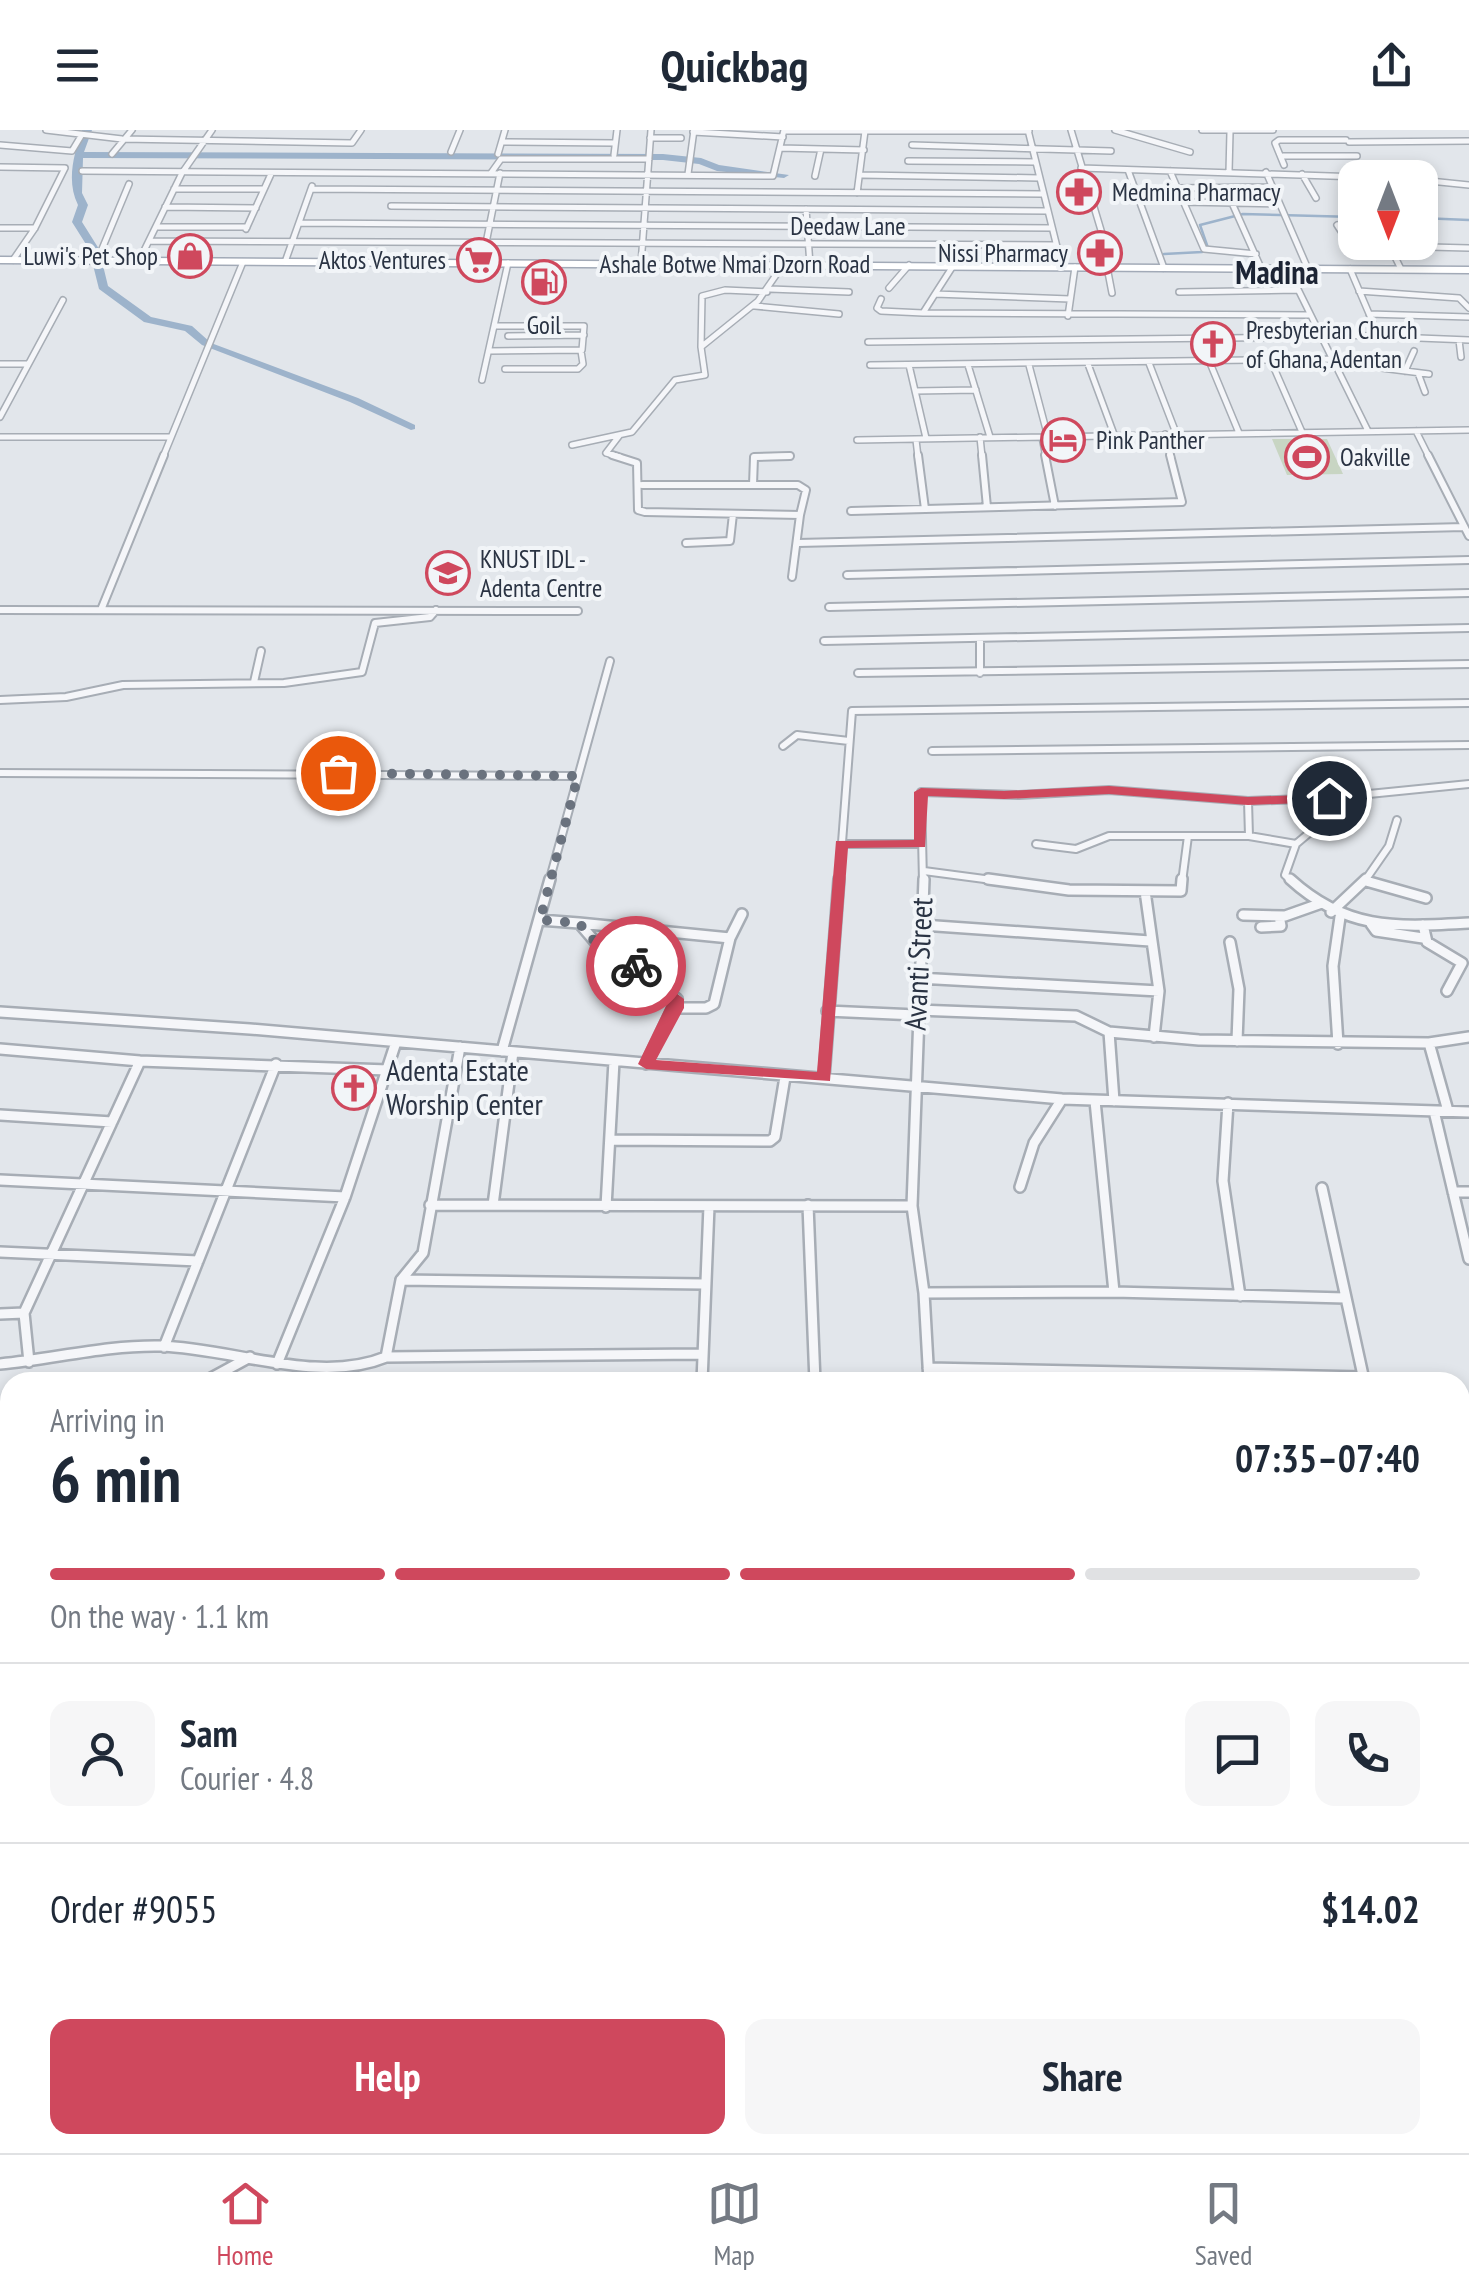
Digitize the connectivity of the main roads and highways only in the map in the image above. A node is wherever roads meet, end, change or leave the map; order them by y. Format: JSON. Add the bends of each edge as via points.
{"nodes":[{"id":1,"x":0,"y":260,"type":"edge"},
{"id":2,"x":1469,"y":270,"type":"edge"}],
"edges":[{"from":1,"to":2,"type":"main road","name":"Ashale Botwe Nmai Dzorn Road"}]}
